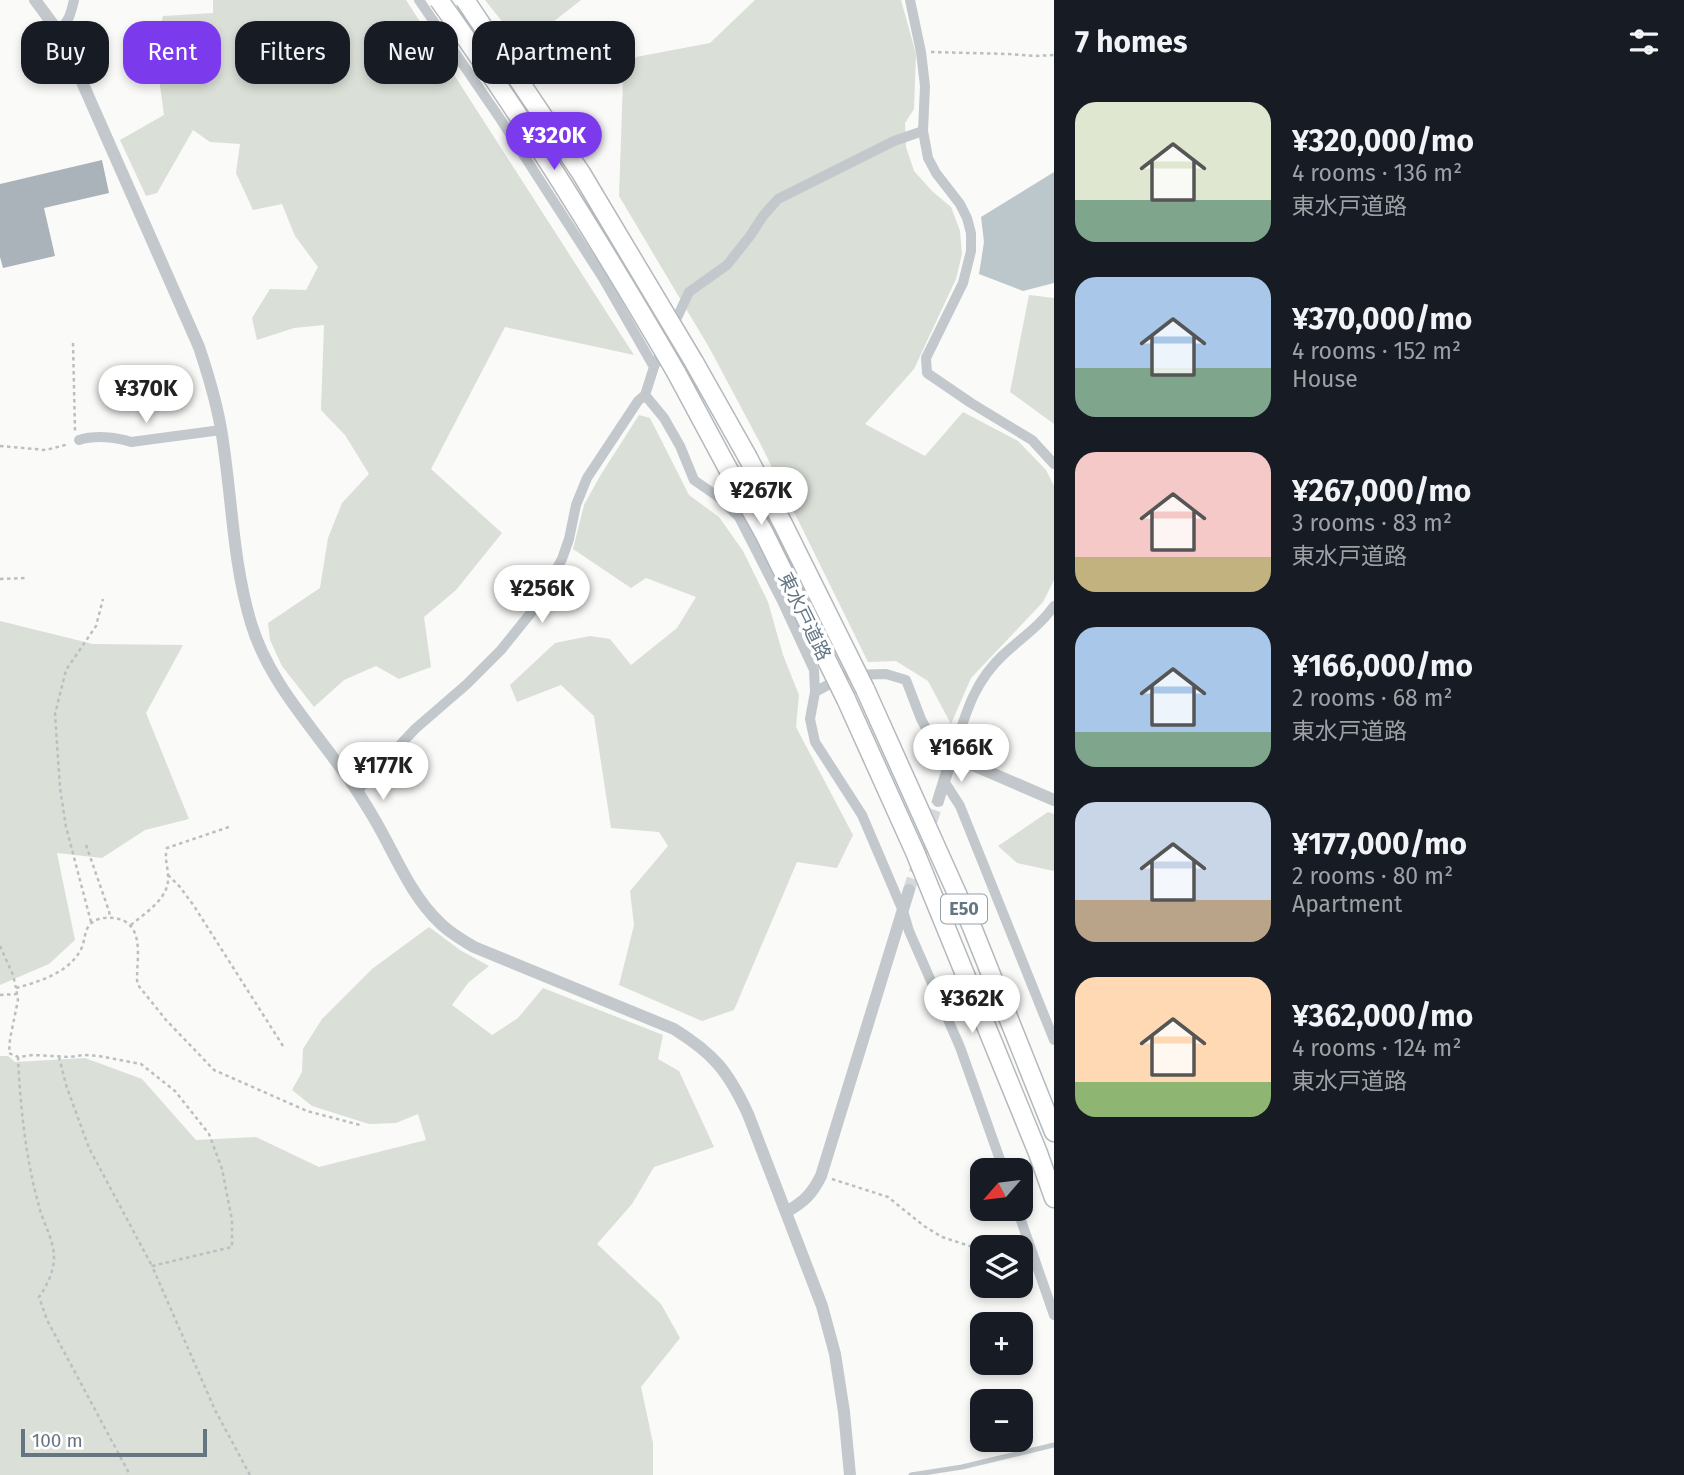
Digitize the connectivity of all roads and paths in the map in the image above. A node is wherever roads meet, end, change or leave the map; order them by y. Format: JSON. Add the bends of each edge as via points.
{"nodes":[{"id":1,"x":35,"y":0,"type":"edge"},
{"id":2,"x":74,"y":0,"type":"edge"},
{"id":3,"x":419,"y":0,"type":"edge"},
{"id":4,"x":439,"y":0,"type":"edge"},
{"id":5,"x":465,"y":0,"type":"edge"},
{"id":6,"x":910,"y":0,"type":"edge"},
{"id":7,"x":51,"y":21,"type":"edge"},
{"id":8,"x":68,"y":21,"type":"edge"},
{"id":9,"x":921,"y":52,"type":"junction"},
{"id":10,"x":1054,"y":55,"type":"edge"},
{"id":11,"x":83,"y":84,"type":"edge"},
{"id":12,"x":923,"y":131,"type":"junction"},
{"id":13,"x":73,"y":343,"type":"dead end"},
{"id":14,"x":654,"y":367,"type":"junction"},
{"id":15,"x":645,"y":395,"type":"junction"},
{"id":16,"x":221,"y":430,"type":"junction"},
{"id":17,"x":79,"y":440,"type":"junction"},
{"id":18,"x":0,"y":446,"type":"edge"},
{"id":19,"x":1054,"y":464,"type":"edge"},
{"id":20,"x":26,"y":578,"type":"dead end"},
{"id":21,"x":0,"y":579,"type":"edge"},
{"id":22,"x":103,"y":599,"type":"dead end"},
{"id":23,"x":1054,"y":606,"type":"edge"},
{"id":24,"x":815,"y":692,"type":"junction"},
{"id":25,"x":953,"y":756,"type":"junction"},
{"id":26,"x":944,"y":781,"type":"junction"},
{"id":27,"x":357,"y":791,"type":"junction"},
{"id":28,"x":1054,"y":800,"type":"edge"},
{"id":29,"x":938,"y":801,"type":"tunnel mouth"},
{"id":30,"x":229,"y":827,"type":"dead end"},
{"id":31,"x":86,"y":845,"type":"dead end"},
{"id":32,"x":168,"y":875,"type":"junction"},
{"id":33,"x":909,"y":890,"type":"tunnel mouth"},
{"id":34,"x":903,"y":911,"type":"junction"},
{"id":35,"x":110,"y":918,"type":"junction"},
{"id":36,"x":91,"y":922,"type":"junction"},
{"id":37,"x":131,"y":925,"type":"junction"},
{"id":38,"x":0,"y":946,"type":"edge"},
{"id":39,"x":16,"y":988,"type":"junction"},
{"id":40,"x":17,"y":994,"type":"junction"},
{"id":41,"x":0,"y":995,"type":"edge"},
{"id":42,"x":1054,"y":1040,"type":"edge"},
{"id":43,"x":283,"y":1046,"type":"dead end"},
{"id":44,"x":18,"y":1057,"type":"junction"},
{"id":45,"x":60,"y":1057,"type":"junction"},
{"id":46,"x":360,"y":1125,"type":"dead end"},
{"id":47,"x":1054,"y":1132,"type":"edge"},
{"id":48,"x":999,"y":1158,"type":"edge"},
{"id":49,"x":821,"y":1176,"type":"junction"},
{"id":50,"x":1054,"y":1198,"type":"edge"},
{"id":51,"x":786,"y":1212,"type":"junction"},
{"id":52,"x":1022,"y":1222,"type":"edge"},
{"id":53,"x":970,"y":1246,"type":"edge"},
{"id":54,"x":152,"y":1266,"type":"junction"},
{"id":55,"x":1054,"y":1315,"type":"edge"},
{"id":56,"x":1054,"y":1445,"type":"edge"},
{"id":57,"x":130,"y":1475,"type":"edge"},
{"id":58,"x":250,"y":1475,"type":"edge"},
{"id":59,"x":850,"y":1475,"type":"edge"},
{"id":60,"x":911,"y":1475,"type":"edge"}],
"edges":[{"from":1,"to":7,"type":"street"},
{"from":2,"to":8,"type":"street"},
{"from":3,"to":14,"type":"street","via":[[589,255]]},
{"from":4,"to":50,"type":"highway","name":"東水戸道路","number":"E50","bridge":true,"via":[[621,278],[764,533],[915,852]]},
{"from":5,"to":47,"type":"highway","name":"東水戸道路","number":"E50","bridge":true,"via":[[581,173],[694,362],[783,524],[865,689],[972,927]]},
{"from":6,"to":9,"type":"street"},
{"from":9,"to":10,"type":"path"},
{"from":9,"to":12,"type":"street"},
{"from":11,"to":16,"type":"street","via":[[199,347]]},
{"from":12,"to":14,"type":"street","via":[[778,199],[727,265],[690,292]]},
{"from":12,"to":19,"type":"street","via":[[928,158],[960,204],[971,233],[963,284],[926,358],[927,373],[1032,440]]},
{"from":13,"to":17,"type":"path","via":[[74,426]]},
{"from":14,"to":15,"type":"street"},
{"from":15,"to":24,"type":"street","via":[[664,418],[694,480],[739,517],[814,670]]},
{"from":15,"to":27,"type":"street","via":[[587,478],[562,559],[534,609],[501,650],[415,729]]},
{"from":16,"to":17,"type":"street","via":[[131,442],[119,438]]},
{"from":16,"to":27,"type":"street","via":[[242,584],[260,648],[286,695]]},
{"from":17,"to":18,"type":"path","via":[[46,450]]},
{"from":20,"to":21,"type":"path"},
{"from":22,"to":36,"type":"path","via":[[96,626],[66,670],[55,714],[66,827]]},
{"from":23,"to":25,"type":"street","via":[[981,680]]},
{"from":24,"to":25,"type":"street","via":[[846,675],[886,674],[906,680],[936,747]]},
{"from":24,"to":34,"type":"street","via":[[810,719],[815,742],[862,815]]},
{"from":25,"to":26,"type":"street"},
{"from":25,"to":28,"type":"street"},
{"from":26,"to":29,"type":"street"},
{"from":26,"to":42,"type":"street","via":[[960,806]]},
{"from":27,"to":51,"type":"street","via":[[412,889],[454,935],[674,1029],[711,1057],[726,1072],[748,1114]]},
{"from":30,"to":32,"type":"path","via":[[167,848]]},
{"from":31,"to":35,"type":"path"},
{"from":32,"to":37,"type":"path","via":[[168,887],[158,901]]},
{"from":32,"to":43,"type":"path","via":[[194,906]]},
{"from":33,"to":34,"type":"street"},
{"from":34,"to":48,"type":"street","via":[[960,1047]]},
{"from":34,"to":49,"type":"street"},
{"from":35,"to":36,"type":"path"},
{"from":35,"to":37,"type":"path"},
{"from":36,"to":39,"type":"path","via":[[72,962],[47,978]]},
{"from":37,"to":46,"type":"path","via":[[137,943],[138,985],[214,1070],[307,1111]]},
{"from":38,"to":39,"type":"path"},
{"from":39,"to":40,"type":"path"},
{"from":40,"to":41,"type":"path"},
{"from":40,"to":44,"type":"path","via":[[9,1053]]},
{"from":44,"to":45,"type":"path"},
{"from":44,"to":57,"type":"path","via":[[38,1206],[54,1248],[54,1265],[39,1297],[41,1305]]},
{"from":45,"to":54,"type":"path","via":[[89,1148]]},
{"from":45,"to":54,"type":"path","via":[[92,1055],[141,1065],[175,1091],[209,1134],[222,1169],[232,1247]]},
{"from":49,"to":51,"type":"street","via":[[813,1192]]},
{"from":49,"to":53,"type":"path","via":[[888,1196],[942,1237]]},
{"from":51,"to":59,"type":"street","via":[[835,1354]]},
{"from":52,"to":55,"type":"street"},
{"from":54,"to":58,"type":"path","via":[[215,1410]]},
{"from":56,"to":60,"type":"lane"}]}
